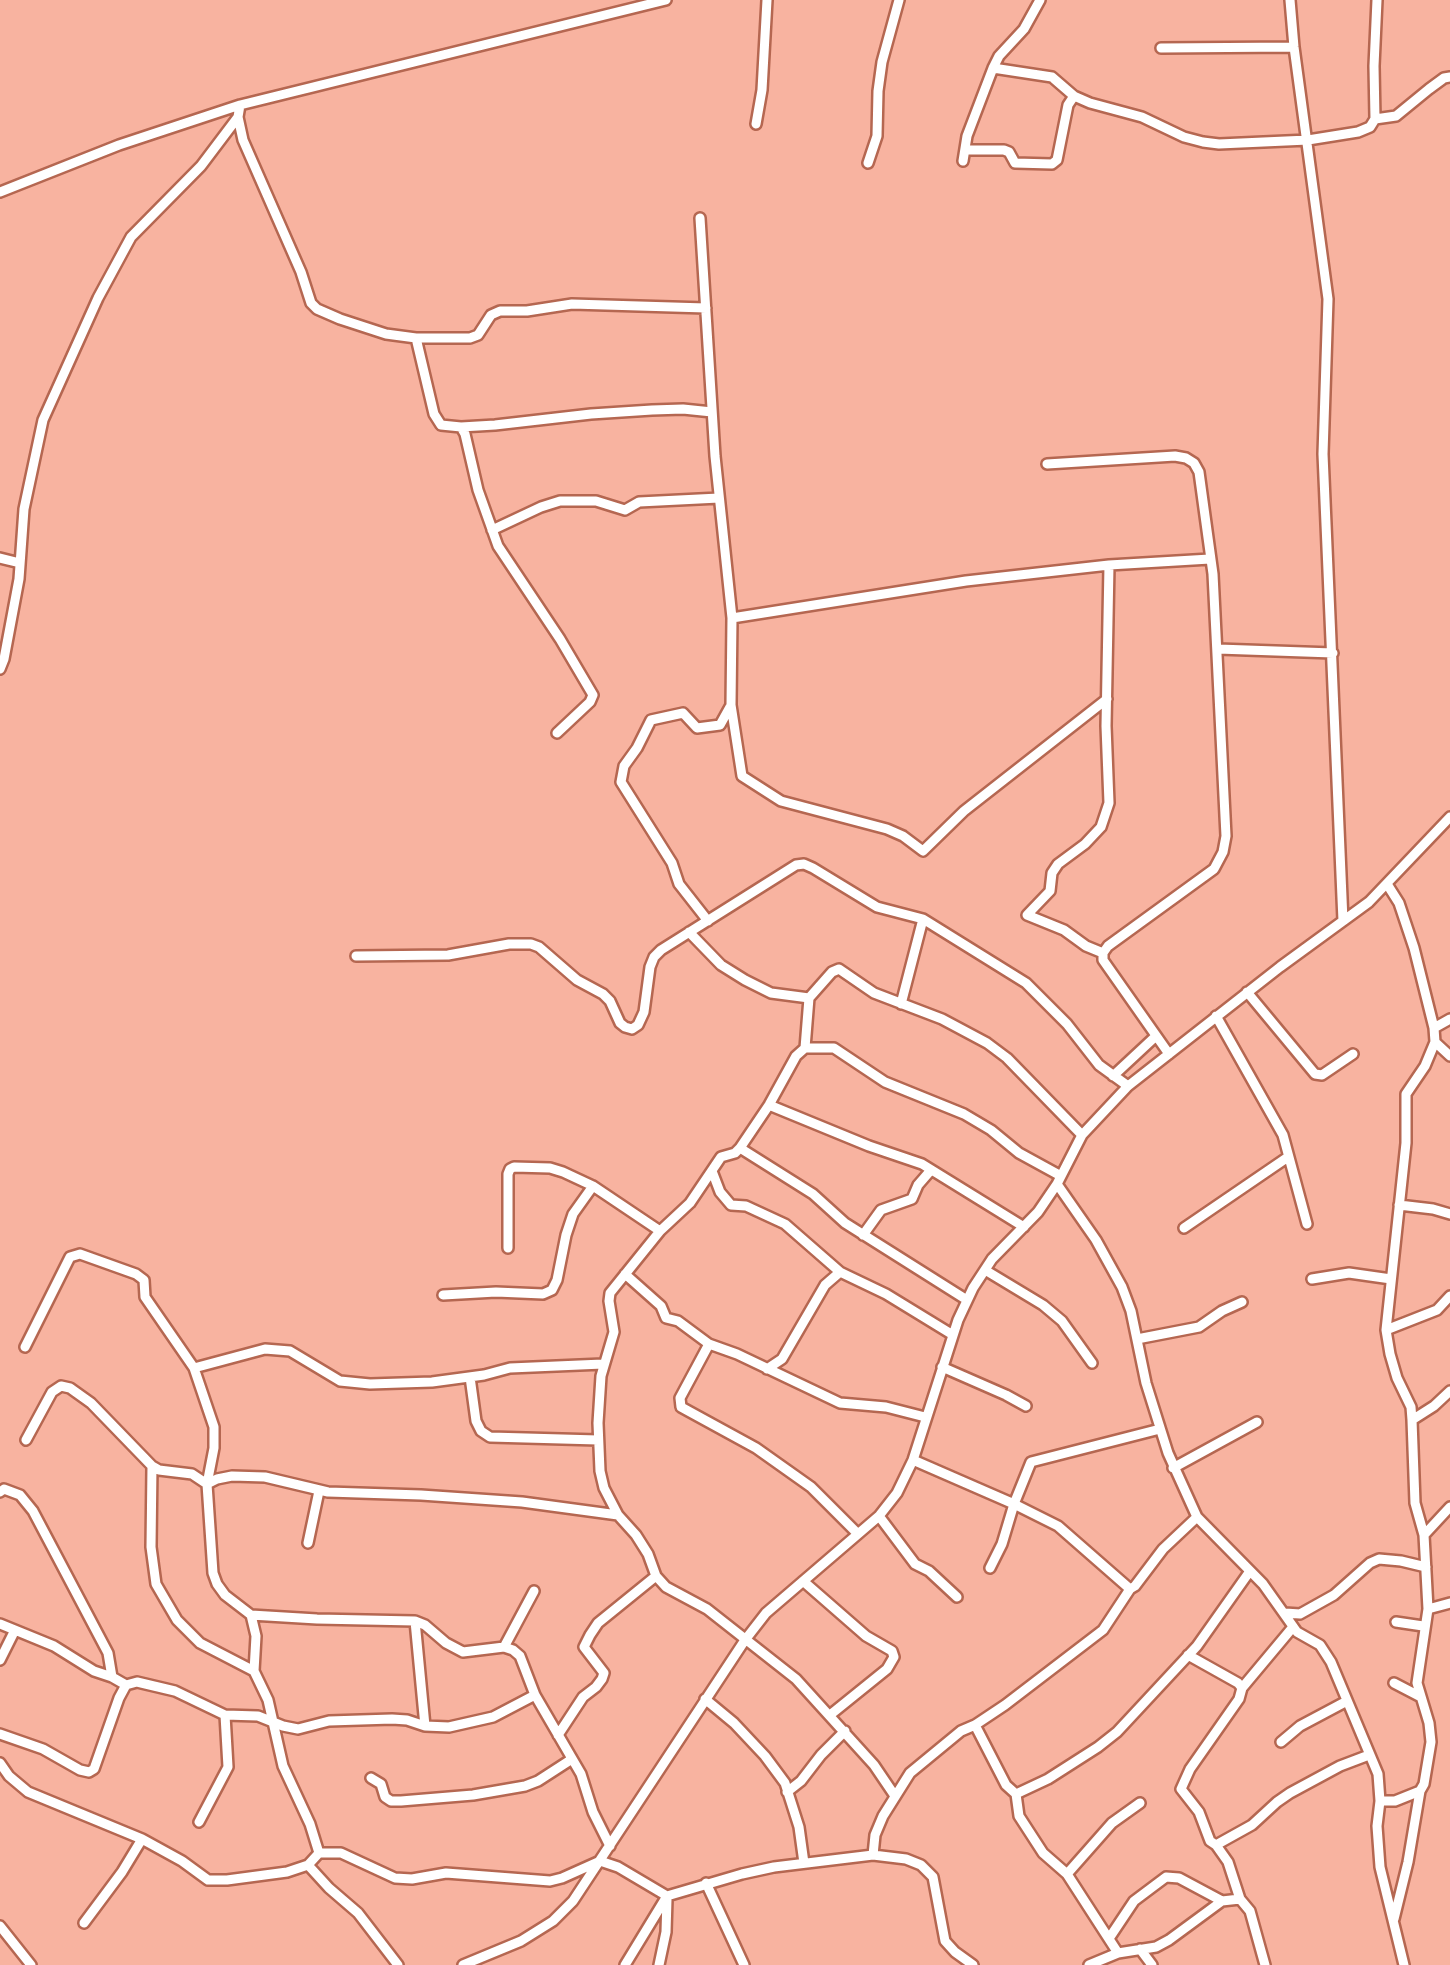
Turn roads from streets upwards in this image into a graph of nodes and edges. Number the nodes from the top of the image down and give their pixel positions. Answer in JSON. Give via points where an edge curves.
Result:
{"nodes":[{"id":1,"x":666,"y":0,"type":"edge"},
{"id":2,"x":767,"y":0,"type":"edge"},
{"id":3,"x":898,"y":0,"type":"edge"},
{"id":4,"x":1040,"y":0,"type":"edge"},
{"id":5,"x":1290,"y":0,"type":"edge"},
{"id":6,"x":1376,"y":0,"type":"edge"},
{"id":7,"x":1294,"y":47,"type":"junction"},
{"id":8,"x":1162,"y":48,"type":"dead end"},
{"id":9,"x":993,"y":68,"type":"junction"},
{"id":10,"x":1450,"y":77,"type":"edge"},
{"id":11,"x":1074,"y":96,"type":"junction"},
{"id":12,"x":240,"y":104,"type":"junction"},
{"id":13,"x":238,"y":117,"type":"junction"},
{"id":14,"x":1375,"y":119,"type":"junction"},
{"id":15,"x":756,"y":124,"type":"dead end"},
{"id":16,"x":1308,"y":140,"type":"junction"},
{"id":17,"x":868,"y":163,"type":"dead end"},
{"id":18,"x":0,"y":192,"type":"edge"},
{"id":19,"x":700,"y":218,"type":"dead end"},
{"id":20,"x":706,"y":308,"type":"junction"},
{"id":21,"x":416,"y":338,"type":"junction"},
{"id":22,"x":712,"y":412,"type":"junction"},
{"id":23,"x":461,"y":427,"type":"junction"},
{"id":24,"x":1047,"y":464,"type":"dead end"},
{"id":25,"x":720,"y":498,"type":"junction"},
{"id":26,"x":492,"y":530,"type":"junction"},
{"id":27,"x":0,"y":558,"type":"edge"},
{"id":28,"x":1210,"y":559,"type":"junction"},
{"id":29,"x":20,"y":564,"type":"junction"},
{"id":30,"x":1109,"y":565,"type":"junction"},
{"id":31,"x":732,"y":618,"type":"junction"},
{"id":32,"x":1218,"y":649,"type":"junction"},
{"id":33,"x":1332,"y":654,"type":"junction"},
{"id":34,"x":0,"y":669,"type":"edge"},
{"id":35,"x":1107,"y":699,"type":"junction"},
{"id":36,"x":731,"y":704,"type":"junction"},
{"id":37,"x":557,"y":733,"type":"dead end"},
{"id":38,"x":1450,"y":818,"type":"edge"},
{"id":39,"x":1387,"y":884,"type":"junction"},
{"id":40,"x":922,"y":919,"type":"junction"},
{"id":41,"x":708,"y":921,"type":"junction"},
{"id":42,"x":1343,"y":921,"type":"junction"},
{"id":43,"x":689,"y":932,"type":"junction"},
{"id":44,"x":1103,"y":953,"type":"junction"},
{"id":45,"x":356,"y":956,"type":"dead end"},
{"id":46,"x":1247,"y":992,"type":"junction"},
{"id":47,"x":809,"y":998,"type":"junction"},
{"id":48,"x":901,"y":1004,"type":"junction"},
{"id":49,"x":1216,"y":1016,"type":"junction"},
{"id":50,"x":1450,"y":1019,"type":"edge"},
{"id":51,"x":1434,"y":1028,"type":"junction"},
{"id":52,"x":1156,"y":1036,"type":"junction"},
{"id":53,"x":1434,"y":1042,"type":"junction"},
{"id":54,"x":805,"y":1048,"type":"junction"},
{"id":55,"x":1170,"y":1054,"type":"junction"},
{"id":56,"x":1352,"y":1054,"type":"dead end"},
{"id":57,"x":1450,"y":1056,"type":"edge"},
{"id":58,"x":1113,"y":1076,"type":"junction"},
{"id":59,"x":1128,"y":1086,"type":"junction"},
{"id":60,"x":769,"y":1105,"type":"junction"},
{"id":61,"x":1082,"y":1136,"type":"junction"},
{"id":62,"x":740,"y":1148,"type":"junction"},
{"id":63,"x":1288,"y":1158,"type":"junction"},
{"id":64,"x":931,"y":1170,"type":"junction"},
{"id":65,"x":712,"y":1171,"type":"junction"},
{"id":66,"x":1059,"y":1180,"type":"junction"},
{"id":67,"x":593,"y":1186,"type":"junction"},
{"id":68,"x":1399,"y":1205,"type":"junction"},
{"id":69,"x":1450,"y":1214,"type":"edge"},
{"id":70,"x":1307,"y":1224,"type":"dead end"},
{"id":71,"x":1024,"y":1227,"type":"junction"},
{"id":72,"x":1184,"y":1228,"type":"dead end"},
{"id":73,"x":660,"y":1231,"type":"junction"},
{"id":74,"x":863,"y":1234,"type":"junction"},
{"id":75,"x":508,"y":1248,"type":"dead end"},
{"id":76,"x":985,"y":1270,"type":"junction"},
{"id":77,"x":840,"y":1272,"type":"junction"},
{"id":78,"x":625,"y":1274,"type":"junction"},
{"id":79,"x":1312,"y":1279,"type":"dead end"},
{"id":80,"x":1392,"y":1279,"type":"junction"},
{"id":81,"x":443,"y":1295,"type":"dead end"},
{"id":82,"x":1450,"y":1296,"type":"edge"},
{"id":83,"x":967,"y":1300,"type":"junction"},
{"id":84,"x":1242,"y":1302,"type":"dead end"},
{"id":85,"x":1386,"y":1330,"type":"junction"},
{"id":86,"x":953,"y":1335,"type":"junction"},
{"id":87,"x":1137,"y":1340,"type":"junction"},
{"id":88,"x":709,"y":1344,"type":"junction"},
{"id":89,"x":25,"y":1346,"type":"dead end"},
{"id":90,"x":1092,"y":1363,"type":"dead end"},
{"id":91,"x":603,"y":1364,"type":"junction"},
{"id":92,"x":942,"y":1367,"type":"junction"},
{"id":93,"x":194,"y":1368,"type":"junction"},
{"id":94,"x":767,"y":1368,"type":"junction"},
{"id":95,"x":470,"y":1377,"type":"junction"},
{"id":96,"x":1450,"y":1391,"type":"edge"},
{"id":97,"x":1026,"y":1406,"type":"dead end"},
{"id":98,"x":925,"y":1417,"type":"junction"},
{"id":99,"x":1412,"y":1420,"type":"junction"},
{"id":100,"x":1258,"y":1422,"type":"dead end"},
{"id":101,"x":1160,"y":1428,"type":"junction"},
{"id":102,"x":26,"y":1440,"type":"dead end"},
{"id":103,"x":598,"y":1440,"type":"junction"},
{"id":104,"x":912,"y":1460,"type":"junction"},
{"id":105,"x":152,"y":1466,"type":"junction"},
{"id":106,"x":1174,"y":1468,"type":"junction"},
{"id":107,"x":207,"y":1484,"type":"junction"},
{"id":108,"x":319,"y":1491,"type":"junction"},
{"id":109,"x":0,"y":1492,"type":"edge"},
{"id":110,"x":1014,"y":1504,"type":"junction"},
{"id":111,"x":1450,"y":1507,"type":"edge"},
{"id":112,"x":618,"y":1515,"type":"junction"},
{"id":113,"x":879,"y":1516,"type":"junction"},
{"id":114,"x":1197,"y":1516,"type":"junction"},
{"id":115,"x":858,"y":1534,"type":"junction"},
{"id":116,"x":1424,"y":1535,"type":"junction"},
{"id":117,"x":308,"y":1543,"type":"dead end"},
{"id":118,"x":1426,"y":1567,"type":"junction"},
{"id":119,"x":990,"y":1568,"type":"dead end"},
{"id":120,"x":1250,"y":1571,"type":"junction"},
{"id":121,"x":656,"y":1576,"type":"junction"},
{"id":122,"x":803,"y":1581,"type":"junction"},
{"id":123,"x":1130,"y":1589,"type":"junction"},
{"id":124,"x":534,"y":1591,"type":"dead end"},
{"id":125,"x":956,"y":1597,"type":"dead end"},
{"id":126,"x":1450,"y":1603,"type":"edge"},
{"id":127,"x":1428,"y":1609,"type":"junction"},
{"id":128,"x":1286,"y":1613,"type":"junction"},
{"id":129,"x":251,"y":1614,"type":"junction"},
{"id":130,"x":414,"y":1621,"type":"junction"},
{"id":131,"x":1396,"y":1622,"type":"dead end"},
{"id":132,"x":0,"y":1624,"type":"edge"},
{"id":133,"x":1424,"y":1626,"type":"junction"},
{"id":134,"x":1292,"y":1627,"type":"junction"},
{"id":135,"x":15,"y":1630,"type":"junction"},
{"id":136,"x":744,"y":1640,"type":"junction"},
{"id":137,"x":504,"y":1647,"type":"junction"},
{"id":138,"x":1188,"y":1655,"type":"junction"},
{"id":139,"x":0,"y":1660,"type":"edge"},
{"id":140,"x":254,"y":1670,"type":"junction"},
{"id":141,"x":112,"y":1676,"type":"junction"},
{"id":142,"x":1394,"y":1683,"type":"dead end"},
{"id":143,"x":126,"y":1685,"type":"junction"},
{"id":144,"x":1242,"y":1688,"type":"junction"},
{"id":145,"x":534,"y":1695,"type":"junction"},
{"id":146,"x":1419,"y":1696,"type":"junction"},
{"id":147,"x":705,"y":1699,"type":"junction"},
{"id":148,"x":1347,"y":1701,"type":"junction"},
{"id":149,"x":830,"y":1715,"type":"junction"},
{"id":150,"x":224,"y":1716,"type":"junction"},
{"id":151,"x":271,"y":1720,"type":"junction"},
{"id":152,"x":976,"y":1725,"type":"junction"},
{"id":153,"x":425,"y":1726,"type":"junction"},
{"id":154,"x":844,"y":1731,"type":"junction"},
{"id":155,"x":0,"y":1734,"type":"edge"},
{"id":156,"x":558,"y":1735,"type":"junction"},
{"id":157,"x":1281,"y":1742,"type":"dead end"},
{"id":158,"x":1369,"y":1755,"type":"junction"},
{"id":159,"x":572,"y":1759,"type":"junction"},
{"id":160,"x":0,"y":1763,"type":"edge"},
{"id":161,"x":371,"y":1778,"type":"dead end"},
{"id":162,"x":1420,"y":1791,"type":"junction"},
{"id":163,"x":787,"y":1792,"type":"junction"},
{"id":164,"x":1016,"y":1794,"type":"junction"},
{"id":165,"x":895,"y":1796,"type":"junction"},
{"id":166,"x":1380,"y":1802,"type":"junction"},
{"id":167,"x":1140,"y":1803,"type":"dead end"},
{"id":168,"x":198,"y":1822,"type":"dead end"},
{"id":169,"x":142,"y":1839,"type":"junction"},
{"id":170,"x":1216,"y":1845,"type":"junction"},
{"id":171,"x":610,"y":1846,"type":"junction"},
{"id":172,"x":319,"y":1853,"type":"junction"},
{"id":173,"x":873,"y":1854,"type":"junction"},
{"id":174,"x":600,"y":1861,"type":"junction"},
{"id":175,"x":804,"y":1863,"type":"junction"},
{"id":176,"x":308,"y":1865,"type":"junction"},
{"id":177,"x":1067,"y":1874,"type":"junction"},
{"id":178,"x":706,"y":1884,"type":"junction"},
{"id":179,"x":667,"y":1896,"type":"junction"},
{"id":180,"x":1240,"y":1899,"type":"junction"},
{"id":181,"x":1222,"y":1901,"type":"junction"},
{"id":182,"x":1394,"y":1919,"type":"junction"},
{"id":183,"x":84,"y":1923,"type":"dead end"},
{"id":184,"x":0,"y":1926,"type":"edge"},
{"id":185,"x":1110,"y":1937,"type":"junction"},
{"id":186,"x":1140,"y":1949,"type":"junction"},
{"id":187,"x":1118,"y":1953,"type":"junction"},
{"id":188,"x":482,"y":1962,"type":"edge"},
{"id":189,"x":31,"y":1965,"type":"edge"},
{"id":190,"x":398,"y":1965,"type":"edge"},
{"id":191,"x":464,"y":1965,"type":"edge"},
{"id":192,"x":625,"y":1965,"type":"edge"},
{"id":193,"x":658,"y":1965,"type":"edge"},
{"id":194,"x":744,"y":1965,"type":"edge"},
{"id":195,"x":973,"y":1965,"type":"edge"},
{"id":196,"x":1089,"y":1965,"type":"edge"},
{"id":197,"x":1152,"y":1965,"type":"edge"},
{"id":198,"x":1265,"y":1965,"type":"edge"},
{"id":199,"x":1404,"y":1965,"type":"edge"}],
"edges":[{"from":1,"to":12,"type":"street"},
{"from":2,"to":15,"type":"street"},
{"from":3,"to":17,"type":"street"},
{"from":4,"to":9,"type":"street"},
{"from":5,"to":7,"type":"street"},
{"from":6,"to":14,"type":"street"},
{"from":7,"to":8,"type":"street"},
{"from":7,"to":16,"type":"street"},
{"from":9,"to":11,"type":"street","via":[[1052,77]]},
{"from":9,"to":11,"type":"street","via":[[964,155],[1004,150],[1016,163],[1052,164]]},
{"from":10,"to":14,"type":"street","via":[[1396,116]]},
{"from":11,"to":16,"type":"street","via":[[1203,142]]},
{"from":12,"to":13,"type":"street"},
{"from":12,"to":18,"type":"street"},
{"from":13,"to":21,"type":"street","via":[[311,303],[340,320]]},
{"from":13,"to":29,"type":"street","via":[[131,237],[98,298],[43,420]]},
{"from":14,"to":16,"type":"street","via":[[1358,132]]},
{"from":16,"to":33,"type":"street","via":[[1328,299],[1323,454]]},
{"from":19,"to":20,"type":"street"},
{"from":20,"to":21,"type":"street","via":[[572,304],[500,311],[470,338]]},
{"from":20,"to":22,"type":"street"},
{"from":21,"to":23,"type":"street","via":[[436,420]]},
{"from":22,"to":23,"type":"street","via":[[652,410]]},
{"from":22,"to":25,"type":"street"},
{"from":23,"to":26,"type":"street"},
{"from":24,"to":28,"type":"street","via":[[1186,458],[1199,472]]},
{"from":25,"to":26,"type":"street","via":[[639,502],[625,510],[596,501],[560,502]]},
{"from":25,"to":31,"type":"street"},
{"from":26,"to":37,"type":"street","via":[[593,695]]},
{"from":27,"to":29,"type":"street"},
{"from":28,"to":30,"type":"street"},
{"from":28,"to":32,"type":"street"},
{"from":29,"to":34,"type":"street"},
{"from":30,"to":31,"type":"street"},
{"from":30,"to":35,"type":"street"},
{"from":31,"to":36,"type":"street"},
{"from":32,"to":33,"type":"street"},
{"from":32,"to":44,"type":"street","via":[[1223,852],[1214,869]]},
{"from":33,"to":42,"type":"street"},
{"from":35,"to":36,"type":"street","via":[[964,810],[923,851],[887,828],[782,800],[742,776]]},
{"from":35,"to":44,"type":"street","via":[[1109,804],[1100,827],[1058,864],[1050,891],[1027,915]]},
{"from":36,"to":41,"type":"street","via":[[720,725],[698,728],[683,713],[650,720],[621,782]]},
{"from":38,"to":39,"type":"street"},
{"from":39,"to":42,"type":"street"},
{"from":39,"to":51,"type":"street","via":[[1400,903]]},
{"from":40,"to":41,"type":"street","via":[[877,907],[804,864]]},
{"from":40,"to":48,"type":"street"},
{"from":40,"to":58,"type":"street","via":[[1026,983]]},
{"from":41,"to":43,"type":"street"},
{"from":42,"to":46,"type":"street"},
{"from":43,"to":45,"type":"street","via":[[654,957],[644,1012],[632,1028],[620,1023],[603,994],[531,944],[448,956]]},
{"from":43,"to":47,"type":"street","via":[[745,980],[771,993]]},
{"from":44,"to":52,"type":"street"},
{"from":46,"to":49,"type":"street"},
{"from":46,"to":56,"type":"street","via":[[1315,1074]]},
{"from":47,"to":48,"type":"street","via":[[840,969]]},
{"from":47,"to":54,"type":"street"},
{"from":48,"to":61,"type":"street","via":[[988,1044]]},
{"from":49,"to":55,"type":"street"},
{"from":49,"to":63,"type":"street","via":[[1283,1135]]},
{"from":50,"to":51,"type":"street"},
{"from":51,"to":53,"type":"street"},
{"from":52,"to":55,"type":"street"},
{"from":52,"to":58,"type":"street"},
{"from":53,"to":57,"type":"street"},
{"from":53,"to":68,"type":"street","via":[[1406,1094]]},
{"from":54,"to":60,"type":"street"},
{"from":54,"to":66,"type":"street","via":[[834,1048],[885,1082],[964,1114]]},
{"from":55,"to":59,"type":"street"},
{"from":58,"to":59,"type":"street"},
{"from":59,"to":61,"type":"street"},
{"from":60,"to":62,"type":"street"},
{"from":60,"to":64,"type":"street"},
{"from":61,"to":66,"type":"street"},
{"from":62,"to":65,"type":"street"},
{"from":62,"to":74,"type":"street"},
{"from":63,"to":70,"type":"street"},
{"from":63,"to":72,"type":"street"},
{"from":64,"to":71,"type":"street"},
{"from":64,"to":74,"type":"street","via":[[912,1199],[881,1210]]},
{"from":65,"to":73,"type":"street"},
{"from":65,"to":77,"type":"street","via":[[732,1205],[785,1224]]},
{"from":66,"to":71,"type":"street"},
{"from":66,"to":87,"type":"street","via":[[1122,1287]]},
{"from":67,"to":73,"type":"street"},
{"from":67,"to":75,"type":"street","via":[[550,1168],[510,1169]]},
{"from":67,"to":81,"type":"street","via":[[573,1214],[552,1290]]},
{"from":68,"to":69,"type":"street"},
{"from":68,"to":80,"type":"street"},
{"from":71,"to":76,"type":"street"},
{"from":73,"to":78,"type":"street"},
{"from":74,"to":83,"type":"street"},
{"from":76,"to":83,"type":"street"},
{"from":76,"to":90,"type":"street","via":[[1062,1321]]},
{"from":77,"to":86,"type":"street"},
{"from":77,"to":94,"type":"street","via":[[825,1285],[782,1359]]},
{"from":78,"to":88,"type":"street","via":[[666,1318]]},
{"from":78,"to":91,"type":"street","via":[[610,1292],[614,1332]]},
{"from":79,"to":80,"type":"street","via":[[1349,1272]]},
{"from":80,"to":85,"type":"street"},
{"from":82,"to":85,"type":"street","via":[[1438,1310]]},
{"from":83,"to":86,"type":"street"},
{"from":84,"to":87,"type":"street","via":[[1199,1328]]},
{"from":85,"to":99,"type":"street"},
{"from":86,"to":92,"type":"street"},
{"from":87,"to":101,"type":"street"},
{"from":88,"to":94,"type":"street"},
{"from":88,"to":115,"type":"street","via":[[681,1407],[811,1487]]},
{"from":89,"to":93,"type":"street","via":[[70,1257],[80,1254],[144,1280],[145,1297]]},
{"from":91,"to":95,"type":"street","via":[[510,1368]]},
{"from":91,"to":103,"type":"street"},
{"from":92,"to":97,"type":"street"},
{"from":92,"to":98,"type":"street"},
{"from":93,"to":95,"type":"street","via":[[265,1349],[290,1351],[340,1381]]},
{"from":93,"to":107,"type":"street","via":[[214,1427]]},
{"from":94,"to":98,"type":"street","via":[[840,1403]]},
{"from":95,"to":103,"type":"street","via":[[476,1421],[490,1437]]},
{"from":96,"to":99,"type":"street"},
{"from":98,"to":104,"type":"street"},
{"from":99,"to":116,"type":"street","via":[[1414,1503]]},
{"from":100,"to":106,"type":"street"},
{"from":101,"to":106,"type":"street"},
{"from":101,"to":110,"type":"street","via":[[1034,1460]]},
{"from":102,"to":105,"type":"street","via":[[61,1386],[91,1403]]},
{"from":103,"to":112,"type":"street","via":[[604,1488]]},
{"from":104,"to":110,"type":"street"},
{"from":104,"to":113,"type":"street"},
{"from":105,"to":107,"type":"street"},
{"from":105,"to":140,"type":"street","via":[[156,1584],[200,1643]]},
{"from":106,"to":114,"type":"street"},
{"from":107,"to":108,"type":"street","via":[[265,1477]]},
{"from":107,"to":129,"type":"street","via":[[217,1584]]},
{"from":108,"to":112,"type":"street","via":[[522,1502]]},
{"from":108,"to":117,"type":"street"},
{"from":109,"to":141,"type":"street","via":[[20,1495],[32,1511],[108,1653]]},
{"from":110,"to":119,"type":"street"},
{"from":110,"to":123,"type":"street","via":[[1058,1526]]},
{"from":111,"to":116,"type":"street"},
{"from":112,"to":121,"type":"street"},
{"from":113,"to":115,"type":"street"},
{"from":113,"to":125,"type":"street","via":[[915,1564]]},
{"from":114,"to":120,"type":"street"},
{"from":114,"to":123,"type":"street"},
{"from":115,"to":122,"type":"street"},
{"from":116,"to":118,"type":"street"},
{"from":118,"to":127,"type":"street"},
{"from":118,"to":128,"type":"street","via":[[1379,1559],[1334,1595],[1300,1614]]},
{"from":120,"to":128,"type":"street"},
{"from":120,"to":138,"type":"street"},
{"from":121,"to":136,"type":"street"},
{"from":121,"to":156,"type":"street","via":[[590,1635],[584,1648],[604,1672],[602,1679]]},
{"from":122,"to":136,"type":"street"},
{"from":122,"to":149,"type":"street","via":[[894,1657]]},
{"from":123,"to":152,"type":"street","via":[[1103,1630]]},
{"from":124,"to":137,"type":"street"},
{"from":126,"to":127,"type":"street"},
{"from":127,"to":133,"type":"street"},
{"from":128,"to":134,"type":"street"},
{"from":129,"to":130,"type":"street"},
{"from":129,"to":140,"type":"street"},
{"from":130,"to":137,"type":"street","via":[[462,1652]]},
{"from":130,"to":153,"type":"street"},
{"from":131,"to":133,"type":"street"},
{"from":132,"to":135,"type":"street"},
{"from":133,"to":146,"type":"street"},
{"from":134,"to":144,"type":"street"},
{"from":134,"to":148,"type":"street","via":[[1320,1645]]},
{"from":135,"to":139,"type":"street"},
{"from":135,"to":141,"type":"street"},
{"from":136,"to":147,"type":"street"},
{"from":136,"to":149,"type":"street","via":[[796,1678]]},
{"from":137,"to":145,"type":"street","via":[[520,1656]]},
{"from":138,"to":144,"type":"street"},
{"from":138,"to":164,"type":"street","via":[[1098,1748]]},
{"from":140,"to":151,"type":"street"},
{"from":141,"to":143,"type":"street"},
{"from":142,"to":146,"type":"street"},
{"from":143,"to":150,"type":"street","via":[[174,1692]]},
{"from":143,"to":155,"type":"street","via":[[89,1772]]},
{"from":144,"to":170,"type":"street","via":[[1181,1789]]},
{"from":145,"to":153,"type":"street","via":[[476,1723]]},
{"from":145,"to":156,"type":"street"},
{"from":146,"to":162,"type":"street","via":[[1431,1742]]},
{"from":147,"to":163,"type":"street","via":[[765,1756]]},
{"from":147,"to":171,"type":"street"},
{"from":148,"to":157,"type":"street"},
{"from":148,"to":158,"type":"street"},
{"from":149,"to":154,"type":"street"},
{"from":150,"to":151,"type":"street"},
{"from":150,"to":168,"type":"street","via":[[228,1767]]},
{"from":151,"to":153,"type":"street","via":[[298,1728],[392,1719]]},
{"from":151,"to":172,"type":"street"},
{"from":152,"to":164,"type":"street"},
{"from":152,"to":165,"type":"street","via":[[910,1773]]},
{"from":154,"to":163,"type":"street"},
{"from":154,"to":165,"type":"street"},
{"from":156,"to":159,"type":"street"},
{"from":158,"to":166,"type":"street"},
{"from":158,"to":170,"type":"street","via":[[1290,1793]]},
{"from":159,"to":161,"type":"street","via":[[525,1786],[401,1802],[384,1797]]},
{"from":159,"to":171,"type":"street"},
{"from":160,"to":169,"type":"street","via":[[28,1792]]},
{"from":162,"to":166,"type":"street"},
{"from":162,"to":182,"type":"street"},
{"from":163,"to":175,"type":"street"},
{"from":164,"to":177,"type":"street","via":[[1019,1816],[1043,1853]]},
{"from":165,"to":173,"type":"street"},
{"from":166,"to":182,"type":"street","via":[[1380,1867]]},
{"from":167,"to":177,"type":"street","via":[[1112,1823]]},
{"from":169,"to":176,"type":"street","via":[[208,1880]]},
{"from":169,"to":183,"type":"street"},
{"from":170,"to":180,"type":"street"},
{"from":171,"to":174,"type":"street"},
{"from":172,"to":174,"type":"street","via":[[342,1853],[412,1879],[446,1873],[550,1881]]},
{"from":172,"to":176,"type":"street"},
{"from":173,"to":175,"type":"street"},
{"from":173,"to":195,"type":"street","via":[[921,1865],[933,1878],[945,1941]]},
{"from":174,"to":179,"type":"street"},
{"from":174,"to":188,"type":"street","via":[[553,1921]]},
{"from":175,"to":178,"type":"street"},
{"from":176,"to":190,"type":"street","via":[[358,1913]]},
{"from":177,"to":185,"type":"street"},
{"from":178,"to":179,"type":"street"},
{"from":178,"to":194,"type":"street"},
{"from":179,"to":192,"type":"street"},
{"from":179,"to":193,"type":"street"},
{"from":180,"to":181,"type":"street"},
{"from":180,"to":198,"type":"street","via":[[1250,1911]]},
{"from":181,"to":185,"type":"street","via":[[1166,1876],[1134,1901]]},
{"from":181,"to":186,"type":"street","via":[[1169,1940]]},
{"from":182,"to":199,"type":"street"},
{"from":184,"to":189,"type":"street"},
{"from":185,"to":187,"type":"street"},
{"from":186,"to":187,"type":"street"},
{"from":186,"to":197,"type":"street"},
{"from":187,"to":196,"type":"street"},
{"from":188,"to":191,"type":"street"}]}
